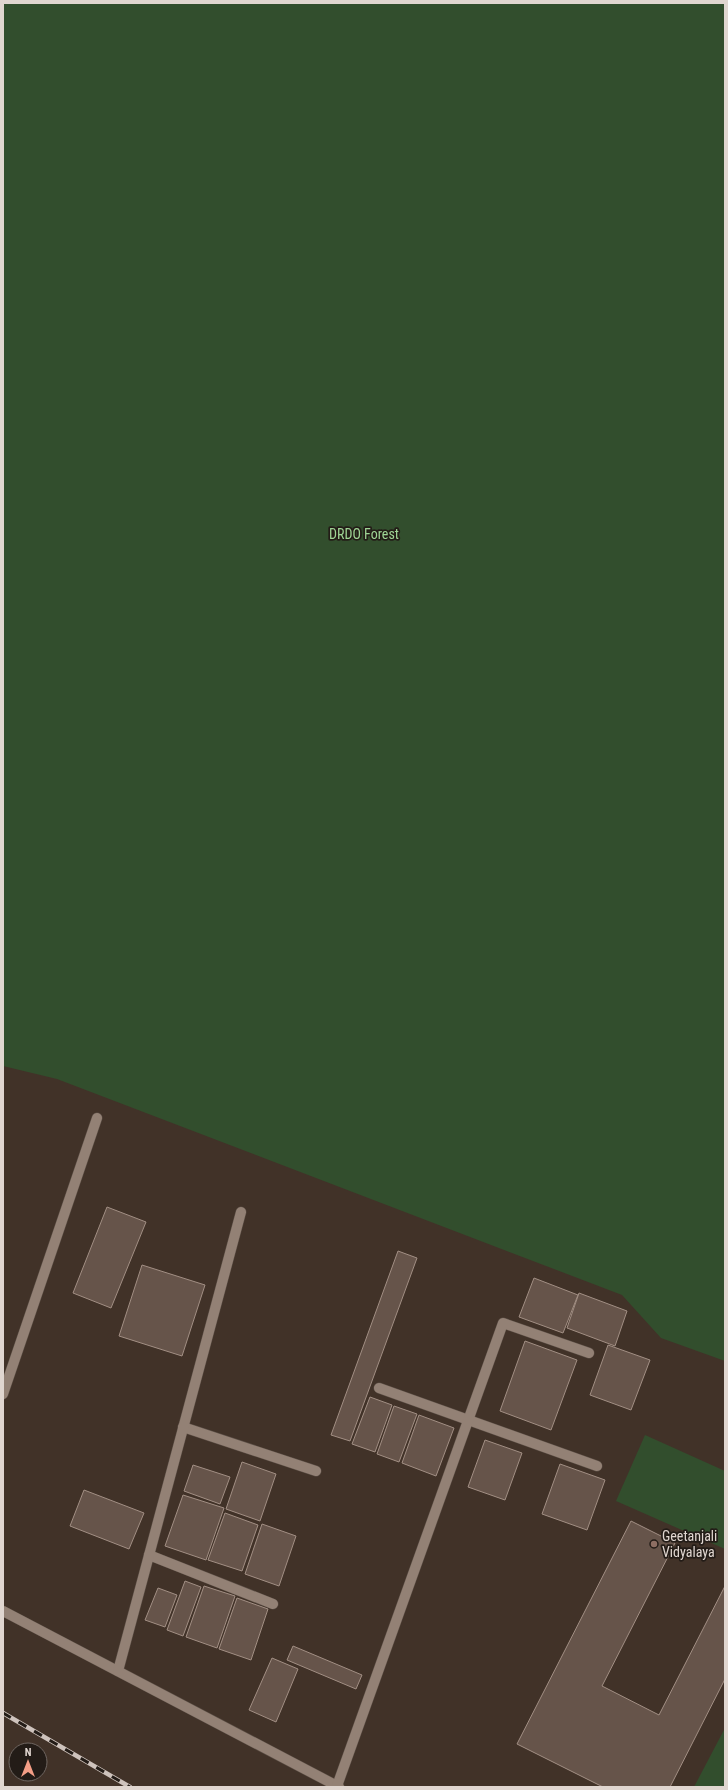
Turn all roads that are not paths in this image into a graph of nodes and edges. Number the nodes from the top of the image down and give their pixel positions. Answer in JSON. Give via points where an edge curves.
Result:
{"nodes":[{"id":1,"x":96,"y":1118,"type":"dead end"},
{"id":2,"x":241,"y":1212,"type":"dead end"},
{"id":3,"x":589,"y":1353,"type":"dead end"},
{"id":4,"x":379,"y":1388,"type":"dead end"},
{"id":5,"x":3,"y":1394,"type":"edge"},
{"id":6,"x":469,"y":1420,"type":"junction"},
{"id":7,"x":183,"y":1427,"type":"junction"},
{"id":8,"x":598,"y":1466,"type":"dead end"},
{"id":9,"x":316,"y":1471,"type":"dead end"},
{"id":10,"x":149,"y":1555,"type":"junction"},
{"id":11,"x":273,"y":1604,"type":"dead end"},
{"id":12,"x":3,"y":1611,"type":"edge"},
{"id":13,"x":118,"y":1671,"type":"junction"},
{"id":14,"x":338,"y":1786,"type":"edge"}],
"edges":[{"from":1,"to":5,"type":"street"},
{"from":2,"to":7,"type":"street"},
{"from":3,"to":6,"type":"street","via":[[503,1323]]},
{"from":4,"to":6,"type":"street"},
{"from":6,"to":8,"type":"street"},
{"from":6,"to":14,"type":"street"},
{"from":7,"to":9,"type":"street"},
{"from":7,"to":10,"type":"street"},
{"from":10,"to":11,"type":"street"},
{"from":10,"to":13,"type":"street"},
{"from":12,"to":13,"type":"street"},
{"from":13,"to":14,"type":"street"}]}
